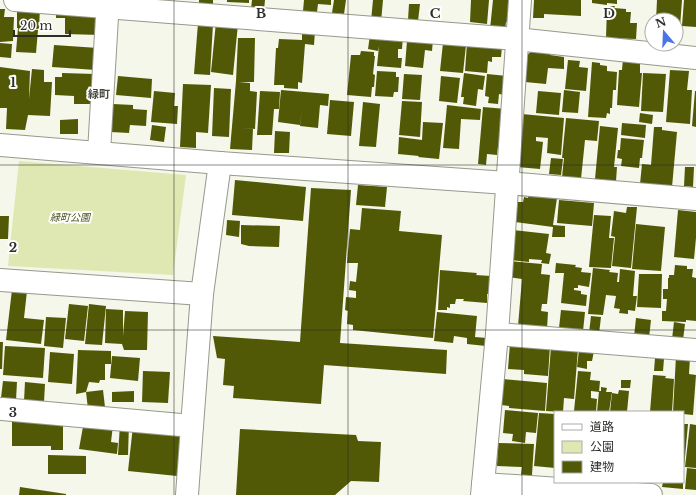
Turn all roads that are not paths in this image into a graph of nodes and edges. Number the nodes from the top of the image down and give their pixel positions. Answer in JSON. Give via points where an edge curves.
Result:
{"nodes":[{"id":1,"x":15,"y":0,"type":"edge"},
{"id":2,"x":520,"y":0,"type":"edge"},
{"id":3,"x":108,"y":4,"type":"edge"},
{"id":4,"x":516,"y":39,"type":"junction"},
{"id":5,"x":696,"y":58,"type":"edge"},
{"id":6,"x":0,"y":145,"type":"edge"},
{"id":7,"x":99,"y":152,"type":"junction"},
{"id":8,"x":220,"y":163,"type":"junction"},
{"id":9,"x":507,"y":183,"type":"junction"},
{"id":10,"x":696,"y":199,"type":"edge"},
{"id":11,"x":0,"y":280,"type":"edge"},
{"id":12,"x":202,"y":294,"type":"junction"},
{"id":13,"x":497,"y":334,"type":"junction"},
{"id":14,"x":696,"y":350,"type":"edge"},
{"id":15,"x":2,"y":409,"type":"dead end"},
{"id":16,"x":192,"y":426,"type":"junction"},
{"id":17,"x":483,"y":489,"type":"edge"},
{"id":18,"x":188,"y":495,"type":"edge"},
{"id":19,"x":652,"y":495,"type":"edge"}],
"edges":[{"from":1,"to":3,"type":"street"},
{"from":2,"to":4,"type":"street"},
{"from":3,"to":4,"type":"street"},
{"from":3,"to":7,"type":"street"},
{"from":4,"to":5,"type":"street"},
{"from":4,"to":9,"type":"street"},
{"from":6,"to":7,"type":"street"},
{"from":7,"to":8,"type":"street"},
{"from":8,"to":9,"type":"street"},
{"from":8,"to":12,"type":"street"},
{"from":9,"to":10,"type":"street"},
{"from":9,"to":13,"type":"street"},
{"from":11,"to":12,"type":"street"},
{"from":12,"to":16,"type":"street"},
{"from":13,"to":14,"type":"street"},
{"from":13,"to":17,"type":"street"},
{"from":15,"to":16,"type":"street"},
{"from":16,"to":18,"type":"street"},
{"from":17,"to":19,"type":"street"}]}
